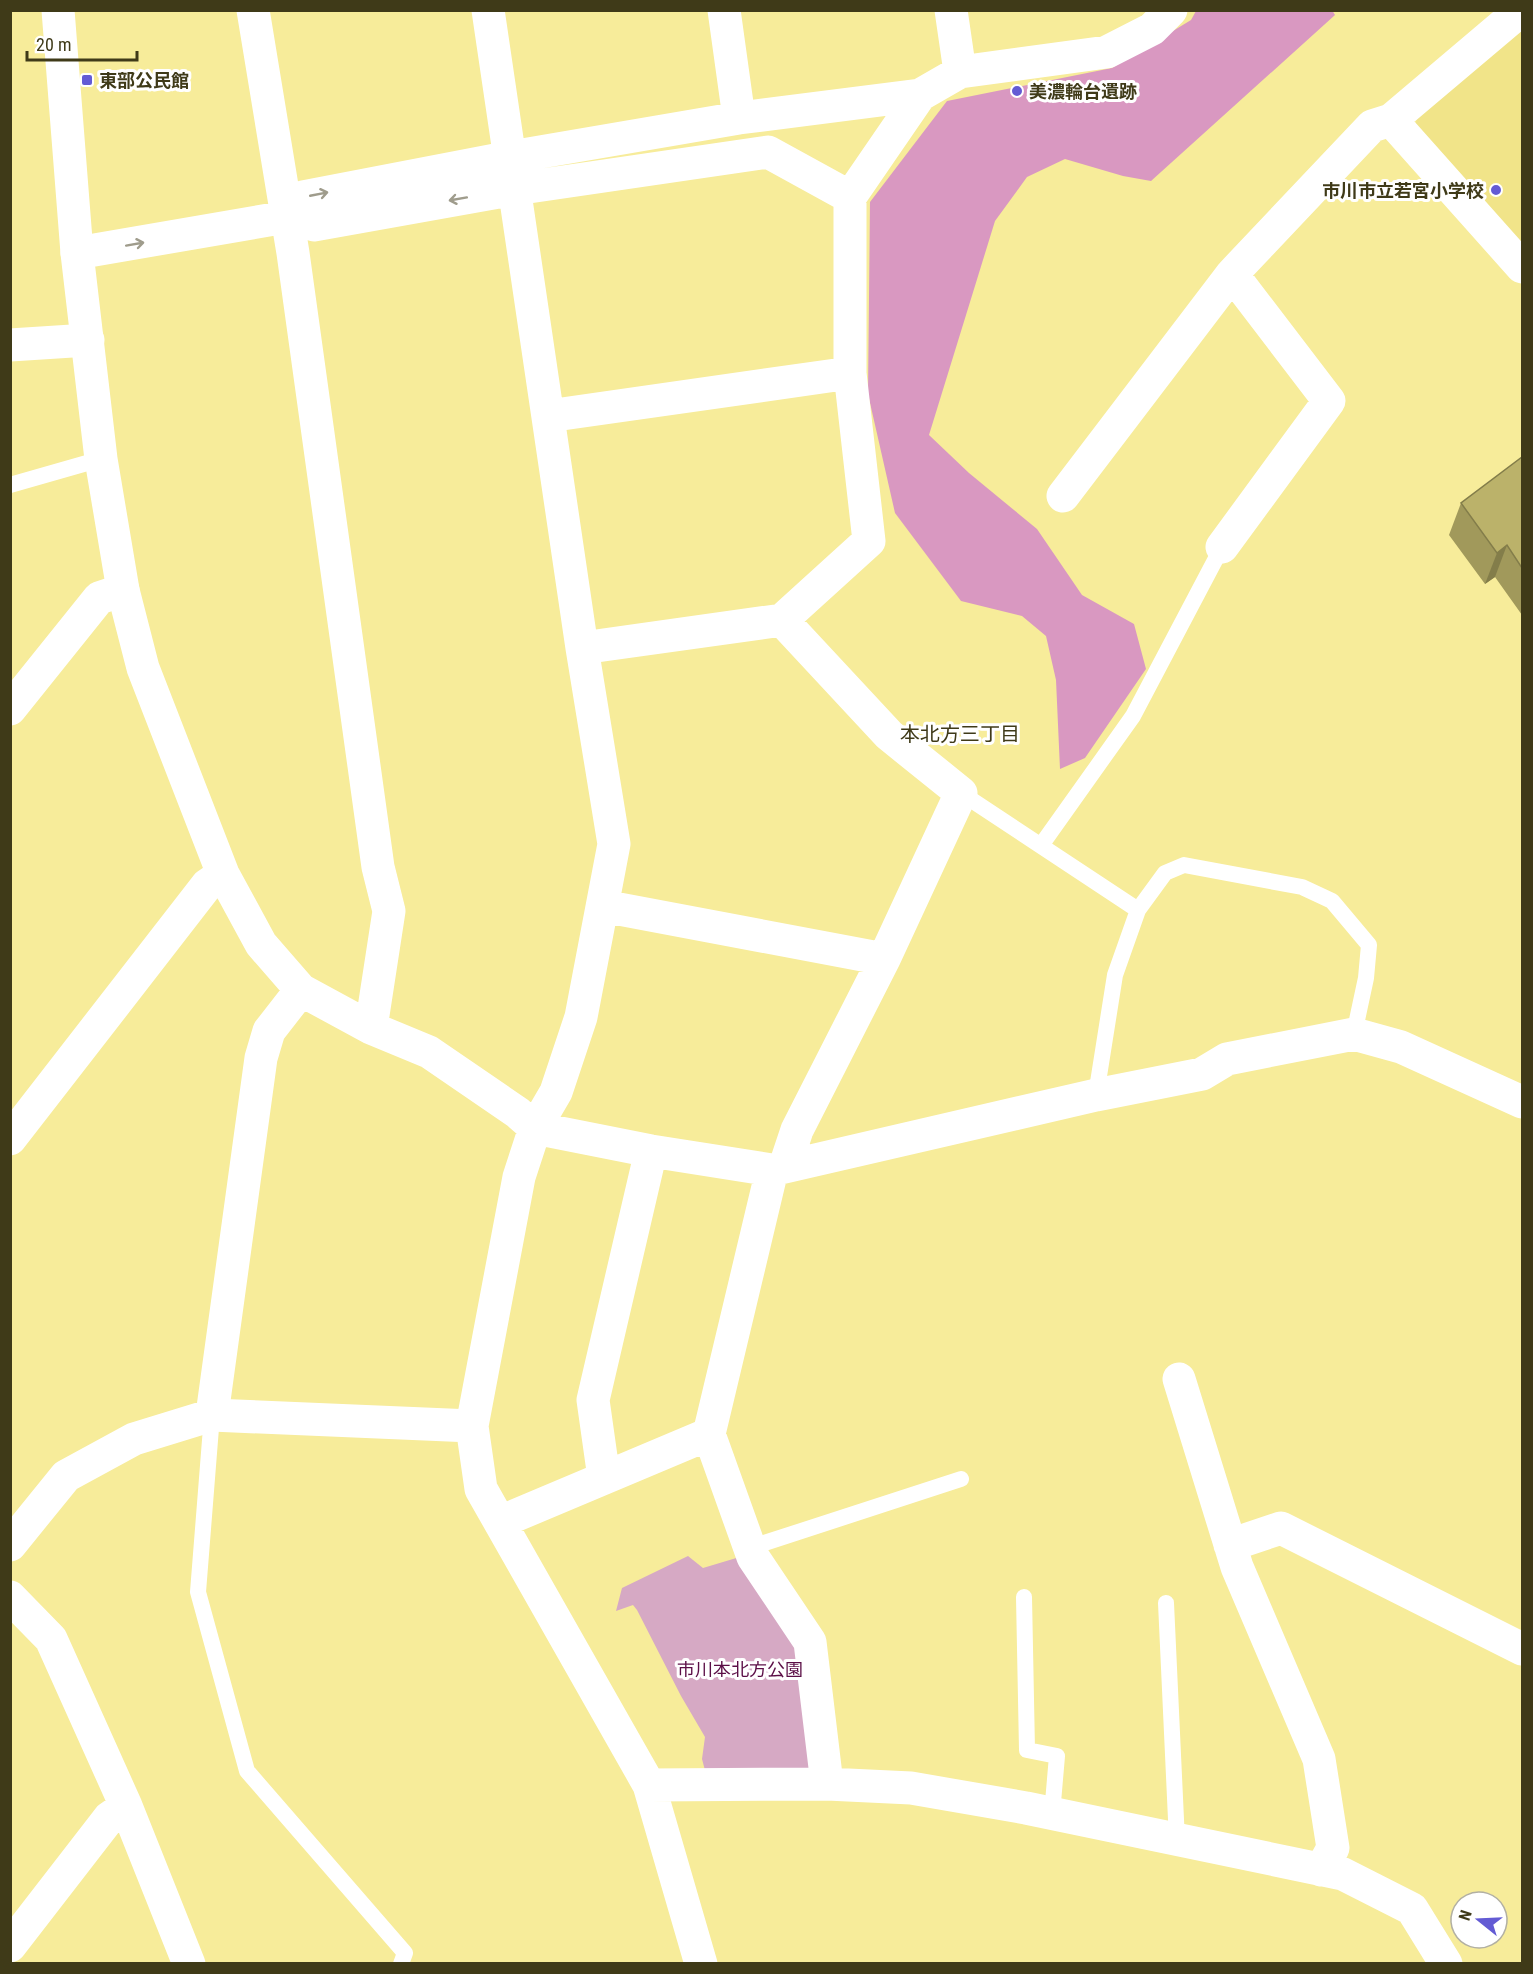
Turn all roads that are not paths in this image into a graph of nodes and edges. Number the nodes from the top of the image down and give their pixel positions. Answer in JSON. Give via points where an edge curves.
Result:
{"nodes":[{"id":1,"x":58,"y":10,"type":"edge"},
{"id":2,"x":253,"y":10,"type":"edge"},
{"id":3,"x":488,"y":10,"type":"edge"},
{"id":4,"x":724,"y":10,"type":"edge"},
{"id":5,"x":951,"y":10,"type":"edge"},
{"id":6,"x":1171,"y":10,"type":"edge"},
{"id":7,"x":1521,"y":10,"type":"edge"},
{"id":8,"x":960,"y":72,"type":"junction"},
{"id":9,"x":920,"y":95,"type":"junction"},
{"id":10,"x":739,"y":118,"type":"junction"},
{"id":11,"x":1391,"y":120,"type":"junction"},
{"id":12,"x":511,"y":157,"type":"junction"},
{"id":13,"x":515,"y":189,"type":"junction"},
{"id":14,"x":850,"y":197,"type":"junction"},
{"id":15,"x":286,"y":217,"type":"junction"},
{"id":16,"x":78,"y":253,"type":"junction"},
{"id":17,"x":1522,"y":267,"type":"edge"},
{"id":18,"x":1232,"y":274,"type":"junction"},
{"id":19,"x":88,"y":340,"type":"junction"},
{"id":20,"x":10,"y":345,"type":"edge"},
{"id":21,"x":850,"y":373,"type":"junction"},
{"id":22,"x":548,"y":416,"type":"junction"},
{"id":23,"x":101,"y":459,"type":"junction"},
{"id":24,"x":10,"y":485,"type":"edge"},
{"id":25,"x":1064,"y":496,"type":"dead end"},
{"id":26,"x":1222,"y":547,"type":"joint"},
{"id":27,"x":123,"y":590,"type":"junction"},
{"id":28,"x":782,"y":620,"type":"junction"},
{"id":29,"x":582,"y":648,"type":"junction"},
{"id":30,"x":10,"y":709,"type":"edge"},
{"id":31,"x":961,"y":793,"type":"junction"},
{"id":32,"x":1042,"y":844,"type":"junction"},
{"id":33,"x":223,"y":874,"type":"junction"},
{"id":34,"x":603,"y":906,"type":"junction"},
{"id":35,"x":1138,"y":910,"type":"junction"},
{"id":36,"x":884,"y":959,"type":"junction"},
{"id":37,"x":301,"y":990,"type":"junction"},
{"id":38,"x":371,"y":1028,"type":"junction"},
{"id":39,"x":1354,"y":1034,"type":"junction"},
{"id":40,"x":1096,"y":1095,"type":"junction"},
{"id":41,"x":1522,"y":1102,"type":"edge"},
{"id":42,"x":535,"y":1128,"type":"junction"},
{"id":43,"x":10,"y":1140,"type":"edge"},
{"id":44,"x":651,"y":1151,"type":"junction"},
{"id":45,"x":779,"y":1168,"type":"junction"},
{"id":46,"x":1179,"y":1379,"type":"dead end"},
{"id":47,"x":212,"y":1415,"type":"junction"},
{"id":48,"x":472,"y":1426,"type":"junction"},
{"id":49,"x":709,"y":1434,"type":"junction"},
{"id":50,"x":604,"y":1478,"type":"junction"},
{"id":51,"x":961,"y":1479,"type":"dead end"},
{"id":52,"x":500,"y":1522,"type":"junction"},
{"id":53,"x":10,"y":1545,"type":"edge"},
{"id":54,"x":1230,"y":1545,"type":"junction"},
{"id":55,"x":748,"y":1548,"type":"junction"},
{"id":56,"x":10,"y":1597,"type":"edge"},
{"id":57,"x":1024,"y":1597,"type":"dead end"},
{"id":58,"x":1166,"y":1603,"type":"dead end"},
{"id":59,"x":1522,"y":1649,"type":"edge"},
{"id":60,"x":827,"y":1784,"type":"junction"},
{"id":61,"x":649,"y":1785,"type":"junction"},
{"id":62,"x":126,"y":1806,"type":"junction"},
{"id":63,"x":1053,"y":1814,"type":"junction"},
{"id":64,"x":1177,"y":1841,"type":"junction"},
{"id":65,"x":1321,"y":1870,"type":"junction"},
{"id":66,"x":10,"y":1946,"type":"edge"},
{"id":67,"x":189,"y":1964,"type":"edge"},
{"id":68,"x":401,"y":1964,"type":"edge"},
{"id":69,"x":701,"y":1964,"type":"edge"},
{"id":70,"x":1446,"y":1964,"type":"edge"}],
"edges":[{"from":1,"to":16,"type":"street"},
{"from":2,"to":15,"type":"street"},
{"from":3,"to":12,"type":"street"},
{"from":4,"to":10,"type":"street"},
{"from":5,"to":8,"type":"street"},
{"from":6,"to":8,"type":"street","via":[[1152,29],[1107,52]]},
{"from":7,"to":11,"type":"street"},
{"from":8,"to":9,"type":"street"},
{"from":9,"to":10,"type":"street"},
{"from":9,"to":14,"type":"street"},
{"from":10,"to":12,"type":"street"},
{"from":11,"to":17,"type":"street"},
{"from":11,"to":18,"type":"street","via":[[1372,126]]},
{"from":12,"to":13,"type":"street"},
{"from":15,"to":12,"type":"street","one_way":true,"via":[[303,197]]},
{"from":13,"to":14,"type":"street","via":[[768,152]]},
{"from":13,"to":15,"type":"street","one_way":true,"via":[[314,225]]},
{"from":13,"to":22,"type":"street"},
{"from":14,"to":21,"type":"street"},
{"from":16,"to":15,"type":"street","one_way":true},
{"from":15,"to":38,"type":"street","via":[[378,867],[389,911]]},
{"from":16,"to":19,"type":"street"},
{"from":18,"to":25,"type":"street"},
{"from":18,"to":26,"type":"street","via":[[1329,400]]},
{"from":19,"to":20,"type":"street"},
{"from":19,"to":23,"type":"street"},
{"from":21,"to":22,"type":"street"},
{"from":21,"to":28,"type":"street","via":[[869,540]]},
{"from":22,"to":29,"type":"street"},
{"from":23,"to":24,"type":"lane"},
{"from":23,"to":27,"type":"street"},
{"from":26,"to":32,"type":"lane","via":[[1133,716]]},
{"from":27,"to":30,"type":"street","via":[[99,598]]},
{"from":27,"to":33,"type":"street","via":[[143,668]]},
{"from":28,"to":29,"type":"street"},
{"from":28,"to":31,"type":"street","via":[[889,735]]},
{"from":29,"to":34,"type":"street","via":[[614,844]]},
{"from":31,"to":32,"type":"lane"},
{"from":31,"to":36,"type":"street"},
{"from":32,"to":35,"type":"lane"},
{"from":33,"to":37,"type":"street","via":[[261,944]]},
{"from":33,"to":43,"type":"street","via":[[207,885]]},
{"from":34,"to":36,"type":"street"},
{"from":34,"to":42,"type":"street","via":[[581,1017],[556,1092]]},
{"from":35,"to":39,"type":"lane","via":[[1165,873],[1184,865],[1302,887],[1332,902],[1369,945]]},
{"from":35,"to":40,"type":"lane","via":[[1115,975]]},
{"from":36,"to":45,"type":"street"},
{"from":37,"to":38,"type":"street"},
{"from":37,"to":47,"type":"street","via":[[269,1031],[261,1058]]},
{"from":38,"to":42,"type":"street","via":[[429,1052]]},
{"from":39,"to":40,"type":"street","via":[[1227,1059],[1202,1074]]},
{"from":39,"to":41,"type":"street","via":[[1401,1047]]},
{"from":40,"to":45,"type":"street"},
{"from":42,"to":44,"type":"street"},
{"from":42,"to":48,"type":"street","via":[[519,1177]]},
{"from":44,"to":45,"type":"street"},
{"from":44,"to":50,"type":"street","via":[[593,1400]]},
{"from":45,"to":49,"type":"street"},
{"from":46,"to":54,"type":"street"},
{"from":47,"to":48,"type":"street"},
{"from":47,"to":53,"type":"street","via":[[134,1439],[66,1476]]},
{"from":47,"to":68,"type":"lane","via":[[198,1592],[247,1771],[405,1953]]},
{"from":48,"to":52,"type":"street","via":[[481,1489]]},
{"from":49,"to":50,"type":"street"},
{"from":49,"to":55,"type":"street"},
{"from":50,"to":52,"type":"street"},
{"from":51,"to":55,"type":"lane"},
{"from":52,"to":61,"type":"street"},
{"from":54,"to":59,"type":"street","via":[[1281,1528]]},
{"from":54,"to":65,"type":"street","via":[[1319,1759],[1333,1848]]},
{"from":55,"to":60,"type":"street","via":[[810,1642]]},
{"from":56,"to":62,"type":"street","via":[[51,1639]]},
{"from":57,"to":63,"type":"lane","via":[[1027,1750],[1057,1756]]},
{"from":58,"to":64,"type":"lane"},
{"from":60,"to":61,"type":"street"},
{"from":60,"to":63,"type":"street","via":[[911,1788]]},
{"from":61,"to":69,"type":"street"},
{"from":62,"to":66,"type":"street","via":[[109,1818]]},
{"from":62,"to":67,"type":"street"},
{"from":63,"to":64,"type":"street"},
{"from":64,"to":65,"type":"street"},
{"from":65,"to":70,"type":"street","via":[[1343,1874],[1412,1909]]}]}
